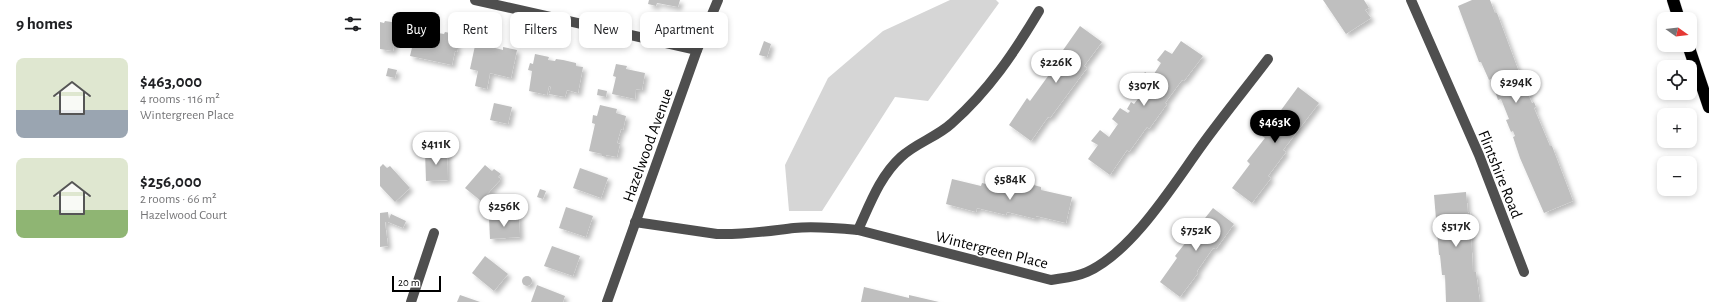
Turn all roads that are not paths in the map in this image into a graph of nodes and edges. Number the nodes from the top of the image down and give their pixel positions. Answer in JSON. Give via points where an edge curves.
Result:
{"nodes":[{"id":1,"x":474,"y":0,"type":"edge"},
{"id":2,"x":718,"y":0,"type":"edge"},
{"id":3,"x":1411,"y":0,"type":"edge"},
{"id":4,"x":1673,"y":0,"type":"edge"},
{"id":5,"x":1039,"y":11,"type":"dead end"},
{"id":6,"x":1677,"y":12,"type":"edge"},
{"id":7,"x":697,"y":50,"type":"junction"},
{"id":8,"x":1690,"y":52,"type":"edge"},
{"id":9,"x":1268,"y":59,"type":"dead end"},
{"id":10,"x":1709,"y":107,"type":"edge"},
{"id":11,"x":635,"y":222,"type":"junction"},
{"id":12,"x":858,"y":230,"type":"junction"},
{"id":13,"x":434,"y":233,"type":"dead end"},
{"id":14,"x":1524,"y":272,"type":"dead end"},
{"id":15,"x":411,"y":302,"type":"edge"},
{"id":16,"x":606,"y":302,"type":"edge"}],
"edges":[{"from":1,"to":7,"type":"street"},
{"from":2,"to":7,"type":"street","name":"Hazelwood Avenue"},
{"from":3,"to":14,"type":"street","name":"Flintshire Road","via":[[1479,155]]},
{"from":4,"to":6,"type":"highway"},
{"from":5,"to":12,"type":"street","via":[[1020,44],[986,90],[951,125],[902,156],[894,165],[882,180]]},
{"from":7,"to":11,"type":"street","name":"Hazelwood Avenue"},
{"from":8,"to":10,"type":"highway"},
{"from":9,"to":12,"type":"street","name":"Wintergreen Place","via":[[1131,239],[1107,260],[1087,272],[1051,280]]},
{"from":11,"to":12,"type":"street","name":"Wintergreen Place","via":[[730,235],[795,228],[830,227]]},
{"from":11,"to":16,"type":"street","name":"Hazelwood Avenue"},
{"from":13,"to":15,"type":"street"}]}
